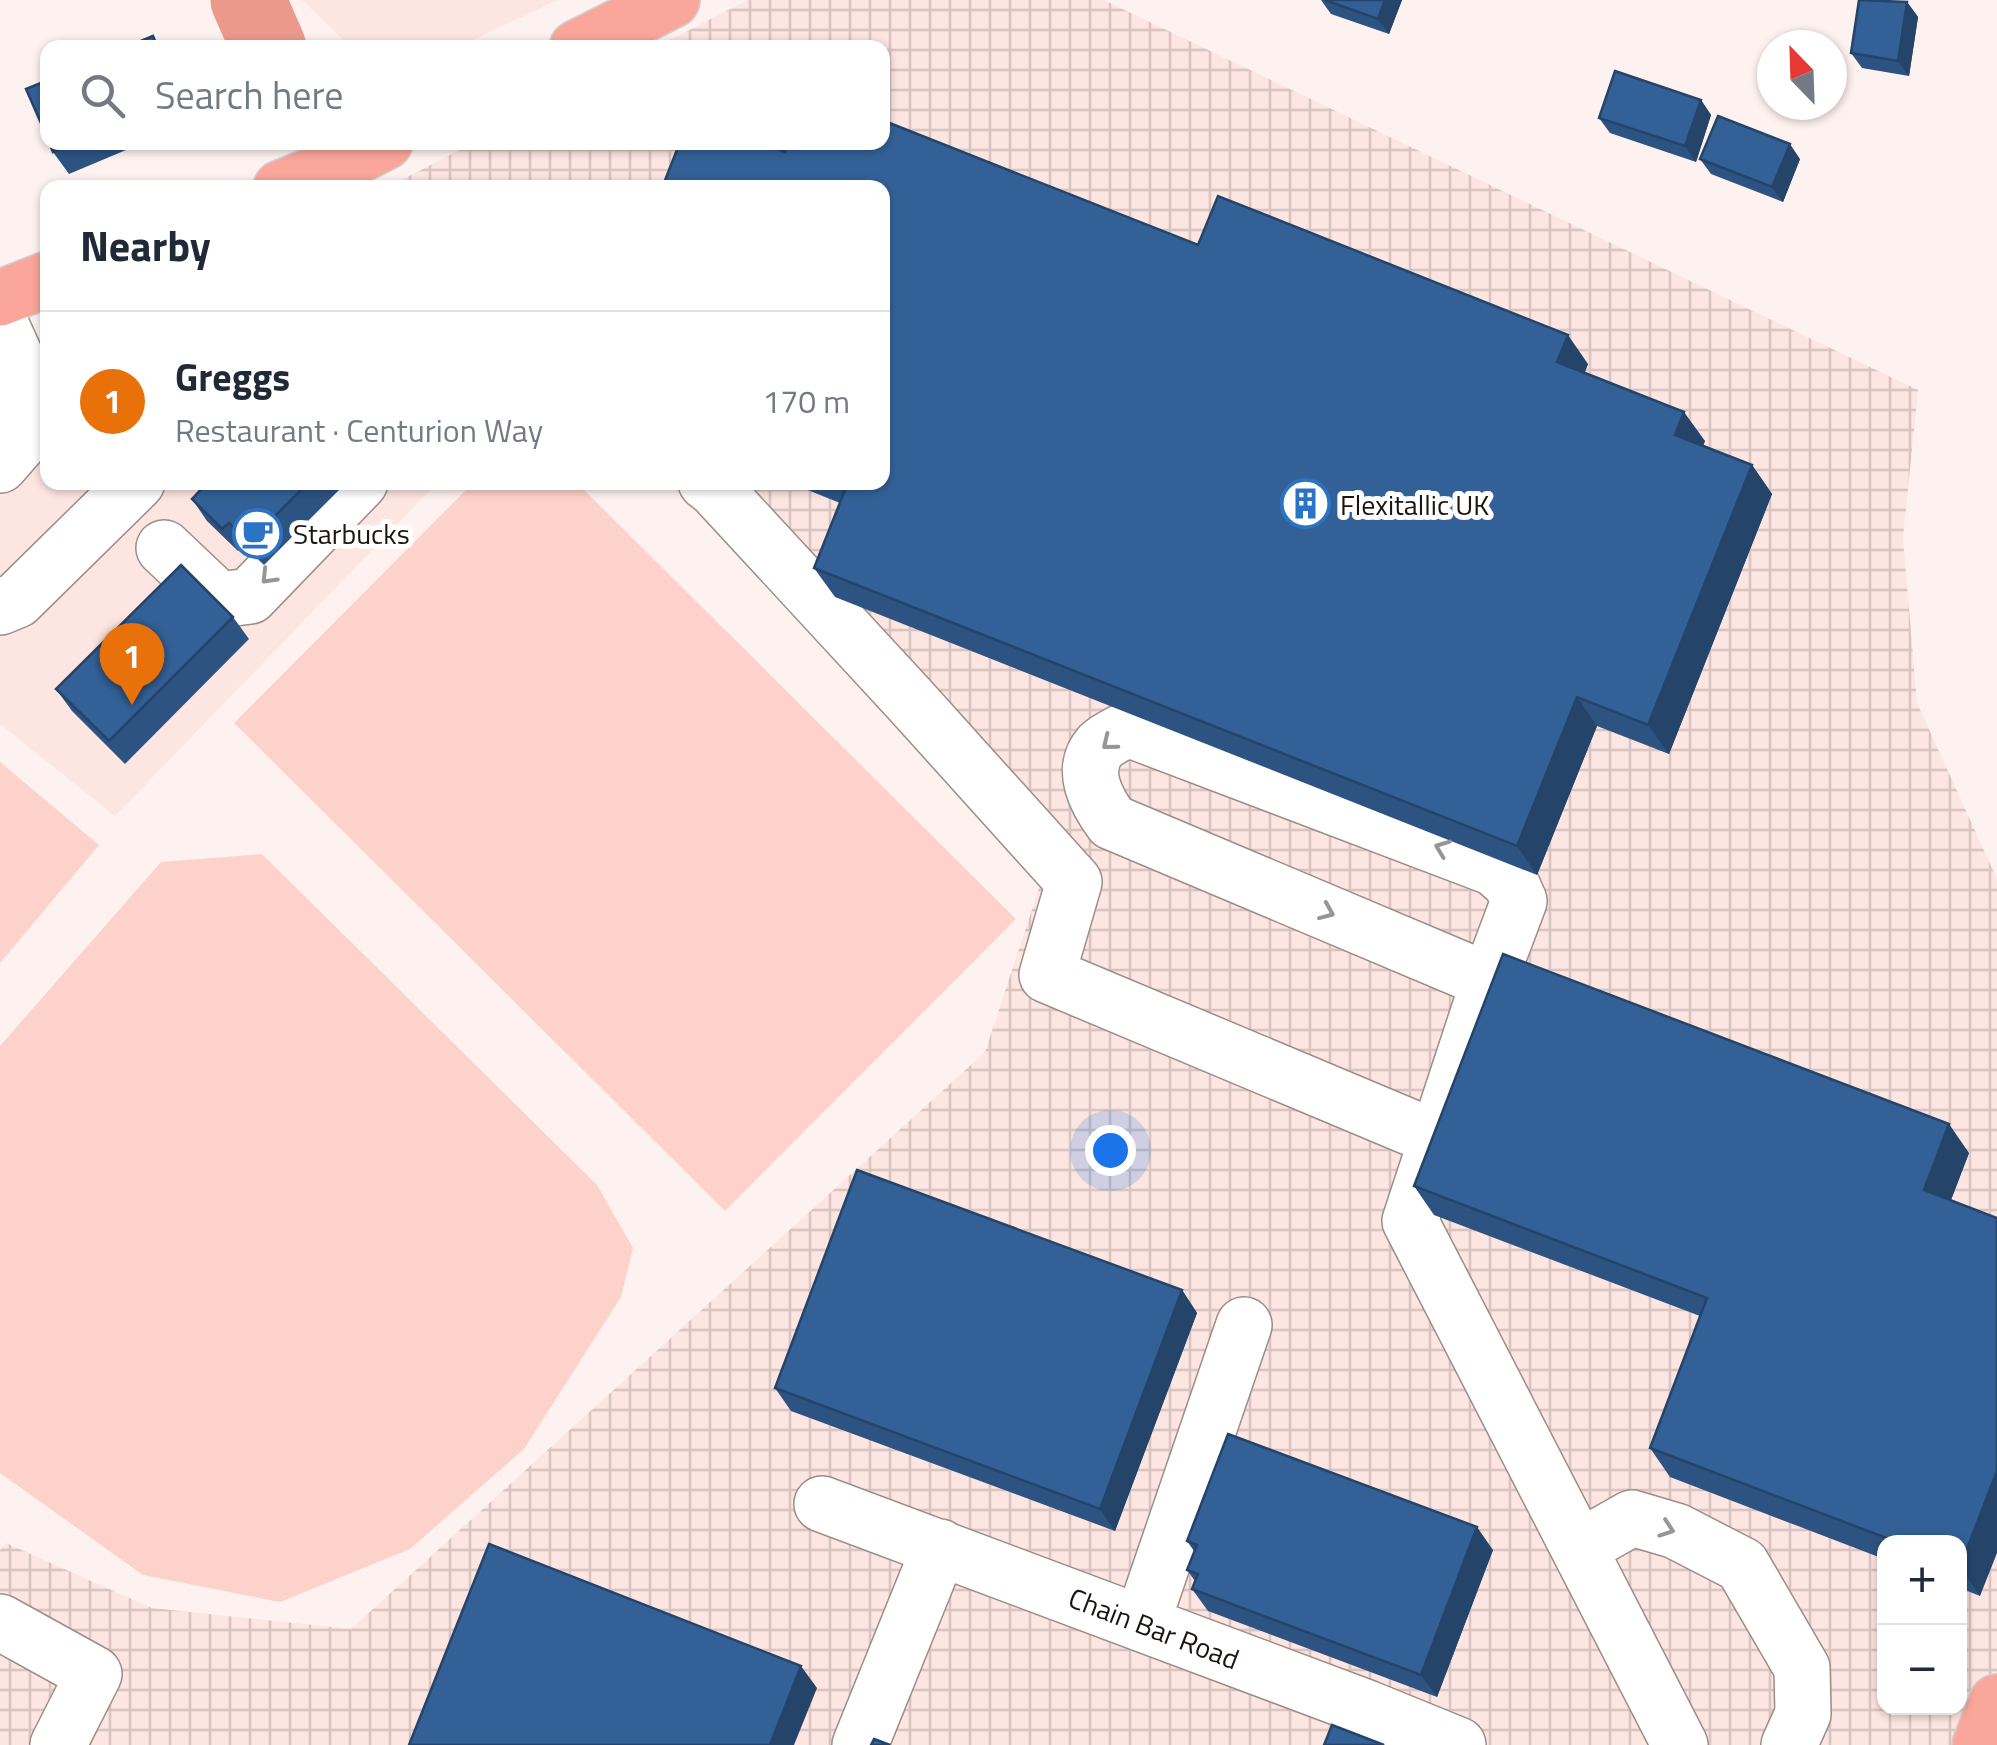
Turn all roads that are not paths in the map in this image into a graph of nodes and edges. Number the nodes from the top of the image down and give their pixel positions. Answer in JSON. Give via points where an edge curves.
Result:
{"nodes":[{"id":1,"x":672,"y":0,"type":"edge"},
{"id":2,"x":592,"y":40,"type":"edge"},
{"id":3,"x":369,"y":150,"type":"edge"},
{"id":4,"x":300,"y":180,"type":"edge"},
{"id":5,"x":40,"y":282,"type":"edge"},
{"id":6,"x":0,"y":298,"type":"edge"},
{"id":7,"x":0,"y":323,"type":"edge"},
{"id":8,"x":0,"y":465,"type":"edge"},
{"id":9,"x":129,"y":490,"type":"edge"},
{"id":10,"x":352,"y":490,"type":"edge"},
{"id":11,"x":717,"y":490,"type":"edge"},
{"id":12,"x":164,"y":548,"type":"dead end"},
{"id":13,"x":0,"y":607,"type":"edge"},
{"id":14,"x":1489,"y":980,"type":"junction"},
{"id":15,"x":1438,"y":1139,"type":"junction"},
{"id":16,"x":1244,"y":1325,"type":"dead end"},
{"id":17,"x":822,"y":1504,"type":"dead end"},
{"id":18,"x":940,"y":1548,"type":"junction"},
{"id":19,"x":1579,"y":1548,"type":"junction"},
{"id":20,"x":0,"y":1622,"type":"edge"},
{"id":21,"x":1142,"y":1623,"type":"junction"},
{"id":22,"x":58,"y":1745,"type":"edge"},
{"id":23,"x":860,"y":1745,"type":"edge"},
{"id":24,"x":1458,"y":1745,"type":"edge"},
{"id":25,"x":1680,"y":1745,"type":"edge"},
{"id":26,"x":1789,"y":1745,"type":"edge"}],
"edges":[{"from":1,"to":2,"type":"main road"},
{"from":3,"to":4,"type":"main road"},
{"from":5,"to":6,"type":"main road"},
{"from":7,"to":8,"type":"street","via":[[20,367],[28,434]]},
{"from":9,"to":13,"type":"street","via":[[17,600]]},
{"from":10,"to":12,"type":"street","one_way":true,"via":[[250,596],[219,600]]},
{"from":11,"to":15,"type":"street","via":[[1074,882],[1047,976]]},
{"from":14,"to":14,"type":"street","one_way":true,"via":[[1518,901],[1494,868],[1128,729],[1098,748],[1092,784],[1112,822]]},
{"from":14,"to":15,"type":"street"},
{"from":15,"to":19,"type":"street","via":[[1410,1221]]},
{"from":16,"to":21,"type":"street"},
{"from":17,"to":18,"type":"street","name":"Chain Bar Road"},
{"from":18,"to":21,"type":"street","name":"Chain Bar Road"},
{"from":18,"to":23,"type":"street"},
{"from":19,"to":25,"type":"street"},
{"from":19,"to":26,"type":"street","one_way":true,"via":[[1632,1518],[1676,1531],[1742,1565],[1802,1668],[1803,1714]]},
{"from":20,"to":22,"type":"street","via":[[94,1674]]},
{"from":21,"to":24,"type":"street","name":"Chain Bar Road"}]}
